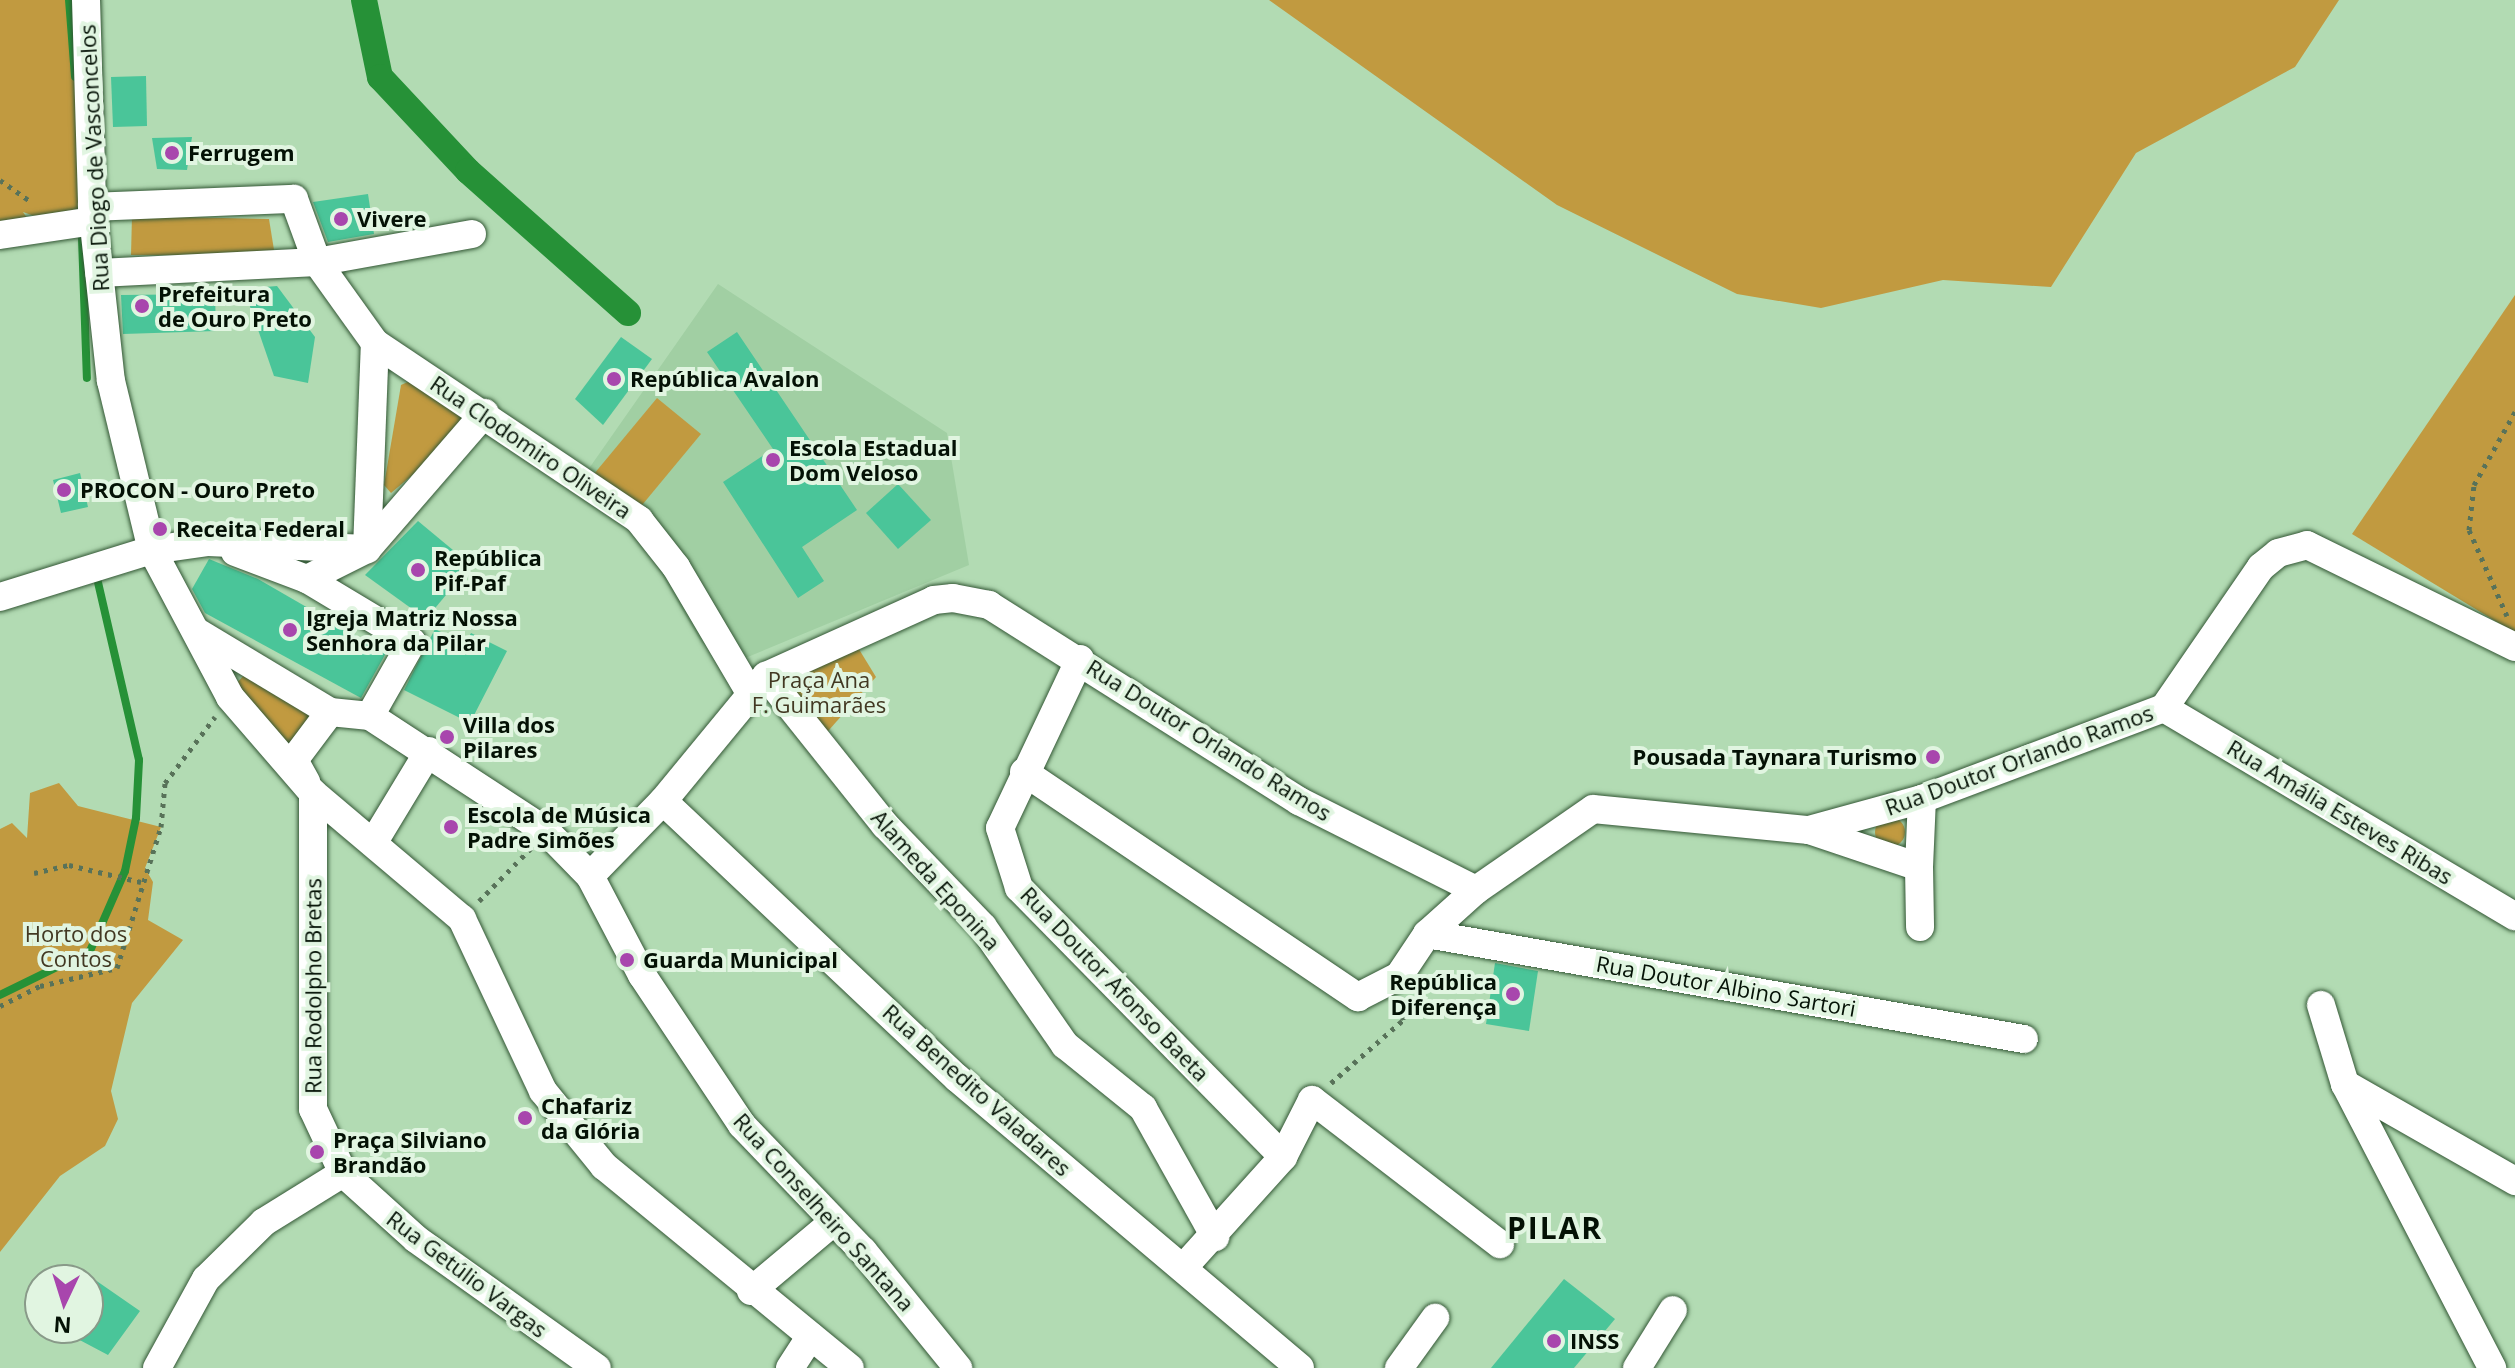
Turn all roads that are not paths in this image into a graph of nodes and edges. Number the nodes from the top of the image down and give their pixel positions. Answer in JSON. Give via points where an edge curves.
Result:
{"nodes":[{"id":1,"x":86,"y":0,"type":"edge"},
{"id":2,"x":93,"y":214,"type":"junction"},
{"id":3,"x":472,"y":234,"type":"dead end"},
{"id":4,"x":0,"y":235,"type":"edge"},
{"id":5,"x":317,"y":262,"type":"junction"},
{"id":6,"x":99,"y":273,"type":"junction"},
{"id":7,"x":375,"y":343,"type":"junction"},
{"id":8,"x":485,"y":413,"type":"junction"},
{"id":9,"x":208,"y":542,"type":"junction"},
{"id":10,"x":367,"y":549,"type":"junction"},
{"id":11,"x":152,"y":550,"type":"junction"},
{"id":12,"x":307,"y":579,"type":"junction"},
{"id":13,"x":0,"y":597,"type":"edge"},
{"id":14,"x":188,"y":616,"type":"junction"},
{"id":15,"x":2514,"y":647,"type":"edge"},
{"id":16,"x":1080,"y":659,"type":"junction"},
{"id":17,"x":758,"y":684,"type":"junction"},
{"id":18,"x":2164,"y":708,"type":"junction"},
{"id":19,"x":330,"y":712,"type":"junction"},
{"id":20,"x":370,"y":716,"type":"junction"},
{"id":21,"x":429,"y":751,"type":"junction"},
{"id":22,"x":1024,"y":772,"type":"junction"},
{"id":23,"x":313,"y":793,"type":"junction"},
{"id":24,"x":1922,"y":799,"type":"junction"},
{"id":25,"x":663,"y":801,"type":"junction"},
{"id":26,"x":1809,"y":830,"type":"junction"},
{"id":27,"x":375,"y":840,"type":"junction"},
{"id":28,"x":1919,"y":867,"type":"junction"},
{"id":29,"x":590,"y":876,"type":"junction"},
{"id":30,"x":1476,"y":890,"type":"junction"},
{"id":31,"x":2515,"y":916,"type":"edge"},
{"id":32,"x":1920,"y":927,"type":"dead end"},
{"id":33,"x":1427,"y":934,"type":"junction"},
{"id":34,"x":2321,"y":1005,"type":"dead end"},
{"id":35,"x":2024,"y":1039,"type":"dead end"},
{"id":36,"x":2345,"y":1084,"type":"junction"},
{"id":37,"x":1283,"y":1157,"type":"junction"},
{"id":38,"x":343,"y":1173,"type":"junction"},
{"id":39,"x":2515,"y":1181,"type":"edge"},
{"id":40,"x":832,"y":1223,"type":"junction"},
{"id":41,"x":1215,"y":1237,"type":"junction"},
{"id":42,"x":1500,"y":1244,"type":"dead end"},
{"id":43,"x":1183,"y":1268,"type":"junction"},
{"id":44,"x":751,"y":1291,"type":"junction"},
{"id":45,"x":1673,"y":1310,"type":"dead end"},
{"id":46,"x":1435,"y":1318,"type":"dead end"},
{"id":47,"x":811,"y":1336,"type":"junction"},
{"id":48,"x":157,"y":1368,"type":"edge"},
{"id":49,"x":597,"y":1368,"type":"edge"},
{"id":50,"x":790,"y":1368,"type":"edge"},
{"id":51,"x":850,"y":1368,"type":"edge"},
{"id":52,"x":958,"y":1368,"type":"edge"},
{"id":53,"x":1300,"y":1368,"type":"edge"},
{"id":54,"x":1399,"y":1368,"type":"edge"},
{"id":55,"x":1637,"y":1368,"type":"edge"},
{"id":56,"x":2492,"y":1368,"type":"edge"}],
"edges":[{"from":1,"to":2,"type":"street","name":"Rua Diogo de Vasconcelos"},
{"from":2,"to":4,"type":"street"},
{"from":2,"to":5,"type":"street","name":"Rua Clodomiro Oliveira","via":[[294,199]]},
{"from":2,"to":6,"type":"street","name":"Rua Diogo de Vasconcelos"},
{"from":3,"to":5,"type":"street"},
{"from":5,"to":6,"type":"street"},
{"from":5,"to":7,"type":"street","name":"Rua Clodomiro Oliveira"},
{"from":6,"to":11,"type":"street","name":"Rua Diogo de Vasconcelos","via":[[111,381]]},
{"from":7,"to":8,"type":"street","name":"Rua Clodomiro Oliveira"},
{"from":7,"to":10,"type":"street"},
{"from":8,"to":10,"type":"street"},
{"from":8,"to":17,"type":"street","name":"Rua Clodomiro Oliveira","via":[[639,520]]},
{"from":9,"to":10,"type":"street"},
{"from":9,"to":11,"type":"street"},
{"from":9,"to":12,"type":"street"},
{"from":10,"to":12,"type":"street"},
{"from":11,"to":13,"type":"street"},
{"from":11,"to":14,"type":"street","name":"Rua Diogo de Vasconcelos"},
{"from":12,"to":20,"type":"street","via":[[412,642]]},
{"from":14,"to":19,"type":"street","via":[[197,632]]},
{"from":14,"to":23,"type":"street","name":"Rua Diogo de Vasconcelos","via":[[230,697]]},
{"from":15,"to":18,"type":"street","name":"Rua Doutor Orlando Ramos","via":[[2307,545],[2278,553],[2261,567]]},
{"from":16,"to":17,"type":"street","name":"Rua Doutor Orlando Ramos","via":[[989,605],[953,598],[934,600]]},
{"from":16,"to":22,"type":"street","name":"Rua Doutor Afonso Baeta"},
{"from":16,"to":30,"type":"street","name":"Rua Doutor Orlando Ramos","via":[[1299,801]]},
{"from":17,"to":25,"type":"street"},
{"from":17,"to":41,"type":"street","name":"Alameda Eponina","via":[[983,927],[1065,1045],[1143,1108]]},
{"from":18,"to":24,"type":"street","name":"Rua Doutor Orlando Ramos"},
{"from":18,"to":31,"type":"street","name":"Rua Amália Esteves Ribas"},
{"from":19,"to":20,"type":"street"},
{"from":19,"to":23,"type":"street","via":[[294,760]]},
{"from":20,"to":21,"type":"street","name":"Rua Conselheiro Santana"},
{"from":21,"to":27,"type":"street"},
{"from":21,"to":29,"type":"street","name":"Rua Conselheiro Santana","via":[[547,832]]},
{"from":22,"to":33,"type":"street","via":[[1358,997],[1399,976]]},
{"from":22,"to":37,"type":"street","name":"Rua Doutor Afonso Baeta","via":[[1000,828],[1019,888]]},
{"from":23,"to":27,"type":"street"},
{"from":23,"to":38,"type":"street","name":"Rua Rodolpho Bretas","via":[[313,1109]]},
{"from":24,"to":26,"type":"street","name":"Rua Doutor Orlando Ramos"},
{"from":24,"to":28,"type":"street"},
{"from":25,"to":29,"type":"street"},
{"from":25,"to":43,"type":"street","name":"Rua Benedito Valadares","via":[[957,1078]]},
{"from":26,"to":28,"type":"street"},
{"from":26,"to":30,"type":"street","name":"Rua Doutor Orlando Ramos","via":[[1593,809]]},
{"from":27,"to":44,"type":"street","via":[[462,919],[543,1091],[604,1166]]},
{"from":28,"to":32,"type":"street"},
{"from":29,"to":40,"type":"street","name":"Rua Conselheiro Santana","via":[[642,975],[742,1125]]},
{"from":30,"to":33,"type":"street"},
{"from":33,"to":35,"type":"street","name":"Rua Doutor Albino Sartori"},
{"from":34,"to":36,"type":"street"},
{"from":36,"to":39,"type":"street"},
{"from":36,"to":56,"type":"street"},
{"from":37,"to":41,"type":"street"},
{"from":37,"to":42,"type":"street","via":[[1312,1100]]},
{"from":38,"to":48,"type":"street","via":[[264,1222],[206,1279]]},
{"from":38,"to":49,"type":"street","name":"Rua Getúlio Vargas","via":[[416,1239]]},
{"from":40,"to":44,"type":"street"},
{"from":40,"to":52,"type":"street","name":"Rua Conselheiro Santana","via":[[863,1251]]},
{"from":41,"to":43,"type":"street"},
{"from":43,"to":53,"type":"street","name":"Rua Benedito Valadares"},
{"from":44,"to":47,"type":"street"},
{"from":45,"to":55,"type":"street"},
{"from":46,"to":54,"type":"street"},
{"from":47,"to":50,"type":"street"},
{"from":47,"to":51,"type":"street"}]}
